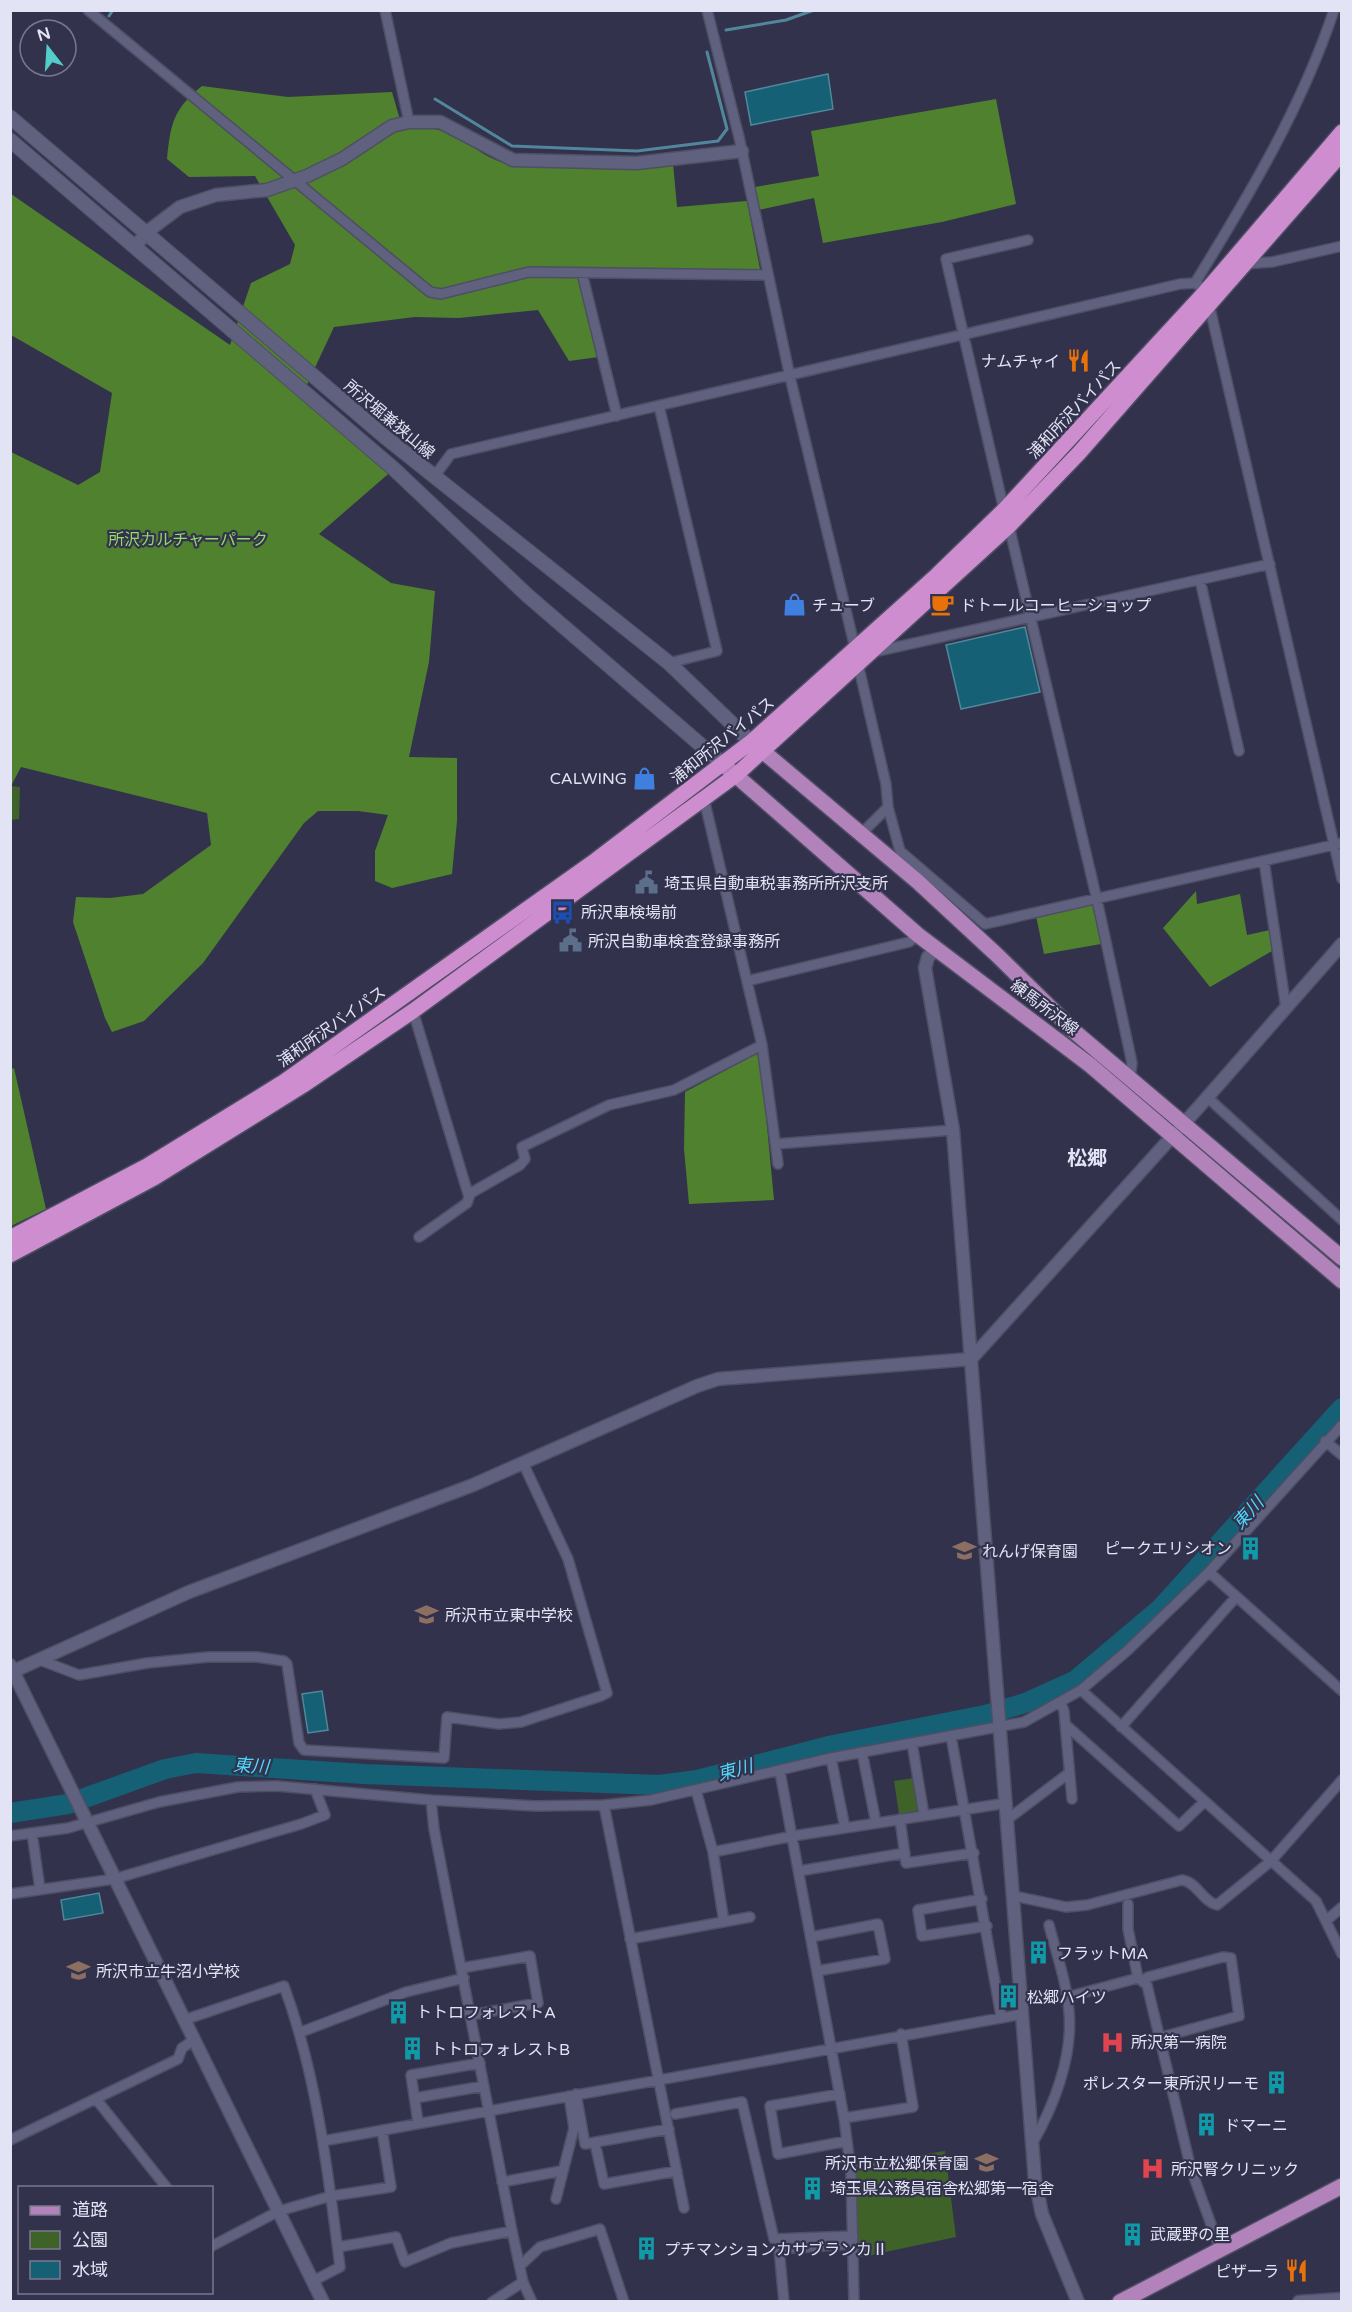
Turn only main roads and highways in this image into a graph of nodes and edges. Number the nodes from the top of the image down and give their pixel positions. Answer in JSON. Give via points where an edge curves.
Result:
{"nodes":[{"id":1,"x":10,"y":117,"type":"edge"},
{"id":2,"x":1341,"y":132,"type":"edge"},
{"id":3,"x":10,"y":140,"type":"edge"},
{"id":4,"x":1341,"y":153,"type":"edge"},
{"id":5,"x":1203,"y":293,"type":"junction"},
{"id":6,"x":863,"y":651,"type":"junction"},
{"id":7,"x":757,"y":746,"type":"junction"},
{"id":8,"x":724,"y":765,"type":"junction"},
{"id":9,"x":736,"y":775,"type":"junction"},
{"id":10,"x":1178,"y":1129,"type":"junction"},
{"id":11,"x":10,"y":1238,"type":"edge"},
{"id":12,"x":10,"y":1255,"type":"edge"},
{"id":13,"x":1341,"y":1258,"type":"edge"},
{"id":14,"x":1341,"y":1281,"type":"edge"},
{"id":15,"x":1341,"y":2186,"type":"edge"},
{"id":16,"x":1120,"y":2301,"type":"edge"}],
"edges":[{"from":1,"to":7,"type":"main road","name":"所沢堀兼狭山線","via":[[434,477],[669,663]]},
{"from":2,"to":5,"type":"highway","name":"浦和所沢バイパス"},
{"from":3,"to":8,"type":"main road","name":"所沢堀兼狭山線","via":[[394,469],[527,595]]},
{"from":4,"to":5,"type":"highway","name":"浦和所沢バイパス","via":[[1244,264]]},
{"from":5,"to":6,"type":"highway","name":"浦和所沢バイパス","via":[[1004,510]]},
{"from":5,"to":6,"type":"highway","name":"浦和所沢バイパス","via":[[1078,453],[1009,526]]},
{"from":6,"to":7,"type":"highway","name":"浦和所沢バイパス"},
{"from":6,"to":7,"type":"highway","name":"浦和所沢バイパス","via":[[858,664]]},
{"from":7,"to":8,"type":"highway","name":"浦和所沢バイパス"},
{"from":7,"to":9,"type":"highway","name":"浦和所沢バイパス"},
{"from":7,"to":10,"type":"main road","name":"練馬所沢線","via":[[983,942]]},
{"from":8,"to":9,"type":"main road","name":"練馬所沢線"},
{"from":8,"to":11,"type":"highway","name":"浦和所沢バイパス","via":[[282,1083],[147,1166]]},
{"from":9,"to":10,"type":"main road","name":"練馬所沢線","via":[[918,935]]},
{"from":9,"to":12,"type":"highway","name":"浦和所沢バイパス","via":[[413,1011],[302,1086],[154,1178]]},
{"from":10,"to":13,"type":"main road","name":"練馬所沢線"},
{"from":10,"to":14,"type":"main road","name":"練馬所沢線"},
{"from":15,"to":16,"type":"main road"}]}
